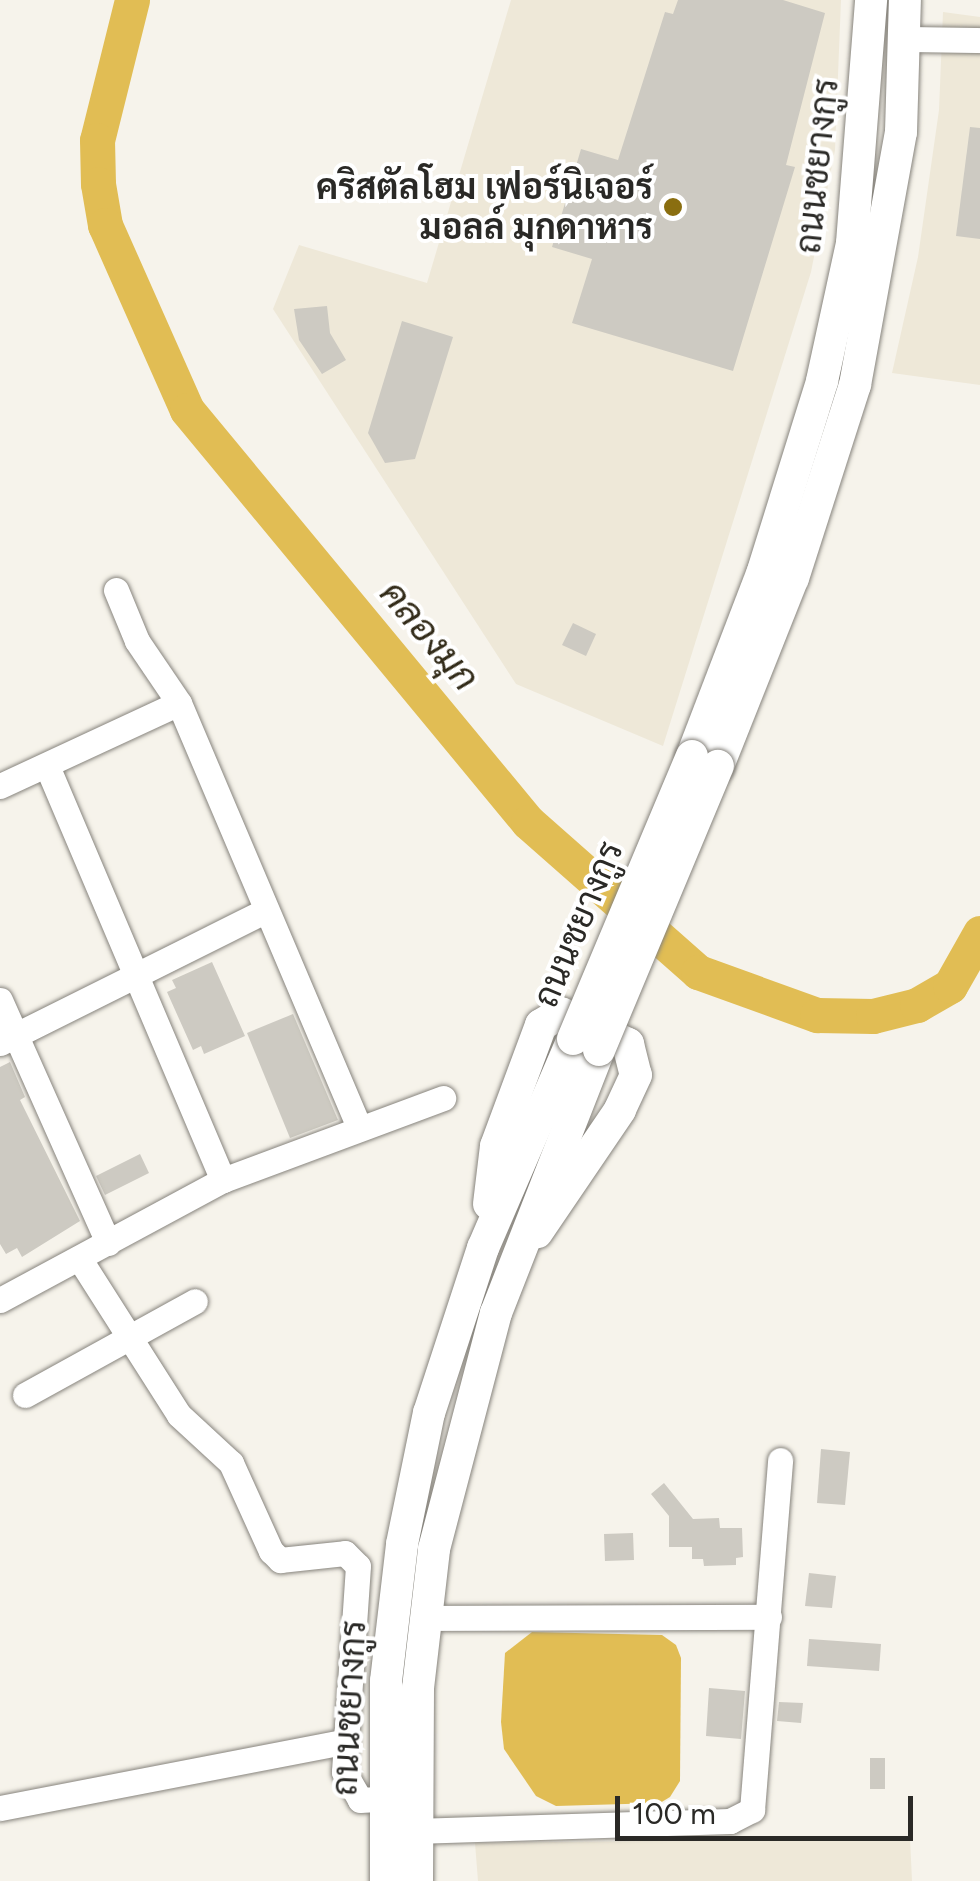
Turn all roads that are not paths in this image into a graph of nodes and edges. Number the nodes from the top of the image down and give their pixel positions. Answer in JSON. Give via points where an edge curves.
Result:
{"nodes":[{"id":1,"x":871,"y":0,"type":"edge"},
{"id":2,"x":905,"y":0,"type":"edge"},
{"id":3,"x":904,"y":39,"type":"junction"},
{"id":4,"x":980,"y":40,"type":"edge"},
{"id":5,"x":116,"y":590,"type":"dead end"},
{"id":6,"x":179,"y":703,"type":"junction"},
{"id":7,"x":705,"y":761,"type":"junction"},
{"id":8,"x":47,"y":766,"type":"junction"},
{"id":9,"x":0,"y":786,"type":"edge"},
{"id":10,"x":265,"y":911,"type":"junction"},
{"id":11,"x":140,"y":974,"type":"junction"},
{"id":12,"x":0,"y":1000,"type":"edge"},
{"id":13,"x":7,"y":1039,"type":"edge"},
{"id":14,"x":586,"y":1044,"type":"junction"},
{"id":15,"x":444,"y":1098,"type":"dead end"},
{"id":16,"x":359,"y":1128,"type":"junction"},
{"id":17,"x":224,"y":1180,"type":"junction"},
{"id":18,"x":108,"y":1243,"type":"junction"},
{"id":19,"x":483,"y":1248,"type":"junction"},
{"id":20,"x":79,"y":1258,"type":"junction"},
{"id":21,"x":516,"y":1259,"type":"junction"},
{"id":22,"x":4,"y":1291,"type":"edge"},
{"id":23,"x":196,"y":1301,"type":"dead end"},
{"id":24,"x":131,"y":1337,"type":"junction"},
{"id":25,"x":25,"y":1395,"type":"dead end"},
{"id":26,"x":780,"y":1460,"type":"dead end"},
{"id":27,"x":770,"y":1617,"type":"junction"},
{"id":28,"x":424,"y":1618,"type":"junction"},
{"id":29,"x":347,"y":1741,"type":"junction"},
{"id":30,"x":382,"y":1799,"type":"junction"},
{"id":31,"x":0,"y":1808,"type":"edge"},
{"id":32,"x":414,"y":1830,"type":"junction"},
{"id":33,"x":386,"y":1881,"type":"edge"},
{"id":34,"x":417,"y":1881,"type":"edge"}],
"edges":[{"from":1,"to":7,"type":"main road","name":"ถนนชยางกูร","via":[[852,242],[822,381]]},
{"from":2,"to":3,"type":"main road","name":"ถนนชยางกูร"},
{"from":3,"to":4,"type":"street"},
{"from":3,"to":7,"type":"main road","name":"ถนนชยางกูร","via":[[901,132],[855,385],[805,544]]},
{"from":5,"to":6,"type":"street","via":[[136,641]]},
{"from":6,"to":8,"type":"street"},
{"from":6,"to":10,"type":"street"},
{"from":7,"to":14,"type":"main road","name":"ถนนชยางกูร","bridge":true},
{"from":8,"to":9,"type":"street"},
{"from":8,"to":11,"type":"street"},
{"from":10,"to":11,"type":"street"},
{"from":10,"to":16,"type":"street"},
{"from":11,"to":13,"type":"street"},
{"from":11,"to":17,"type":"street"},
{"from":12,"to":13,"type":"street"},
{"from":13,"to":18,"type":"street"},
{"from":14,"to":19,"type":"main road","name":"ถนนชยางกูร"},
{"from":14,"to":21,"type":"main road","name":"ถนนชยางกูร"},
{"from":15,"to":16,"type":"street"},
{"from":16,"to":17,"type":"street"},
{"from":17,"to":18,"type":"street"},
{"from":18,"to":20,"type":"street"},
{"from":19,"to":21,"type":"main road","via":[[496,1146],[541,1025],[561,1013],[628,1044],[636,1075],[582,1174]]},
{"from":19,"to":30,"type":"main road","name":"ถนนชยางกูร","via":[[429,1414],[402,1544]]},
{"from":20,"to":22,"type":"street"},
{"from":20,"to":24,"type":"street"},
{"from":21,"to":28,"type":"main road","name":"ถนนชยางกูร","via":[[463,1422]]},
{"from":23,"to":24,"type":"street"},
{"from":24,"to":25,"type":"street"},
{"from":24,"to":29,"type":"street","via":[[179,1416],[230,1463],[271,1551],[280,1560],[345,1553],[358,1566]]},
{"from":26,"to":27,"type":"street"},
{"from":27,"to":28,"type":"street"},
{"from":27,"to":32,"type":"street","via":[[757,1794],[746,1816]]},
{"from":28,"to":32,"type":"main road","name":"ถนนชยางกูร"},
{"from":29,"to":30,"type":"street","via":[[344,1772],[360,1800]]},
{"from":29,"to":31,"type":"street"},
{"from":30,"to":33,"type":"main road","name":"ถนนชยางกูร"},
{"from":32,"to":34,"type":"main road","name":"ถนนชยางกูร"}]}
